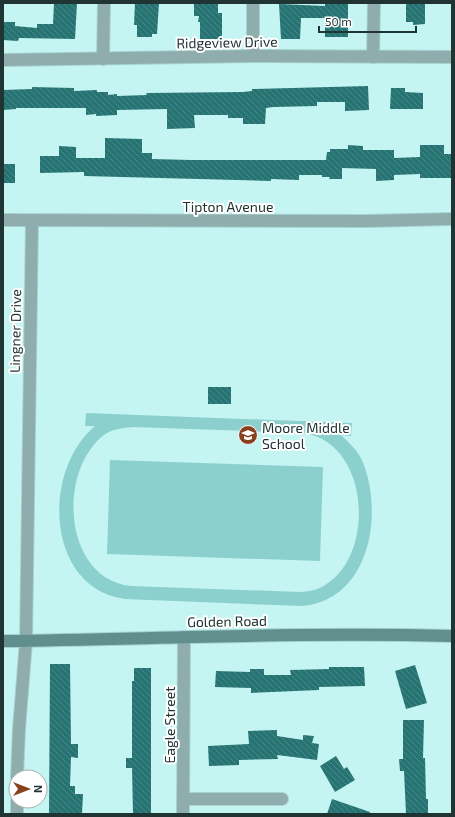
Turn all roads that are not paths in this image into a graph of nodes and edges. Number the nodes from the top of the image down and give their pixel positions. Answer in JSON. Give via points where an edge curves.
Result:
{"nodes":[{"id":1,"x":104,"y":3,"type":"edge"},
{"id":2,"x":253,"y":3,"type":"edge"},
{"id":3,"x":374,"y":3,"type":"edge"},
{"id":4,"x":253,"y":56,"type":"junction"},
{"id":5,"x":373,"y":57,"type":"junction"},
{"id":6,"x":452,"y":57,"type":"edge"},
{"id":7,"x":103,"y":59,"type":"junction"},
{"id":8,"x":3,"y":60,"type":"edge"},
{"id":9,"x":452,"y":219,"type":"edge"},
{"id":10,"x":3,"y":220,"type":"edge"},
{"id":11,"x":32,"y":221,"type":"junction"},
{"id":12,"x":452,"y":636,"type":"edge"},
{"id":13,"x":184,"y":637,"type":"junction"},
{"id":14,"x":3,"y":641,"type":"edge"},
{"id":15,"x":26,"y":641,"type":"junction"},
{"id":16,"x":17,"y":769,"type":"edge"},
{"id":17,"x":183,"y":799,"type":"junction"},
{"id":18,"x":282,"y":799,"type":"dead end"},
{"id":19,"x":183,"y":814,"type":"edge"}],
"edges":[{"from":1,"to":7,"type":"street"},
{"from":2,"to":4,"type":"street"},
{"from":3,"to":5,"type":"street"},
{"from":4,"to":5,"type":"street","name":"Ridgeview Drive"},
{"from":4,"to":7,"type":"street","name":"Ridgeview Drive"},
{"from":5,"to":6,"type":"street","name":"Ridgeview Drive"},
{"from":7,"to":8,"type":"street","name":"Ridgeview Drive"},
{"from":9,"to":11,"type":"street","name":"Tipton Avenue"},
{"from":10,"to":11,"type":"street","name":"Tipton Avenue"},
{"from":11,"to":15,"type":"street","name":"Lingner Drive"},
{"from":12,"to":13,"type":"street","name":"Golden Road","via":[[398,634]]},
{"from":13,"to":15,"type":"street","name":"Golden Road"},
{"from":13,"to":17,"type":"street","name":"Eagle Street"},
{"from":14,"to":15,"type":"street","name":"Golden Road"},
{"from":15,"to":16,"type":"street","name":"Lingner Drive"},
{"from":17,"to":18,"type":"street"},
{"from":17,"to":19,"type":"street","name":"Eagle Street"}]}
